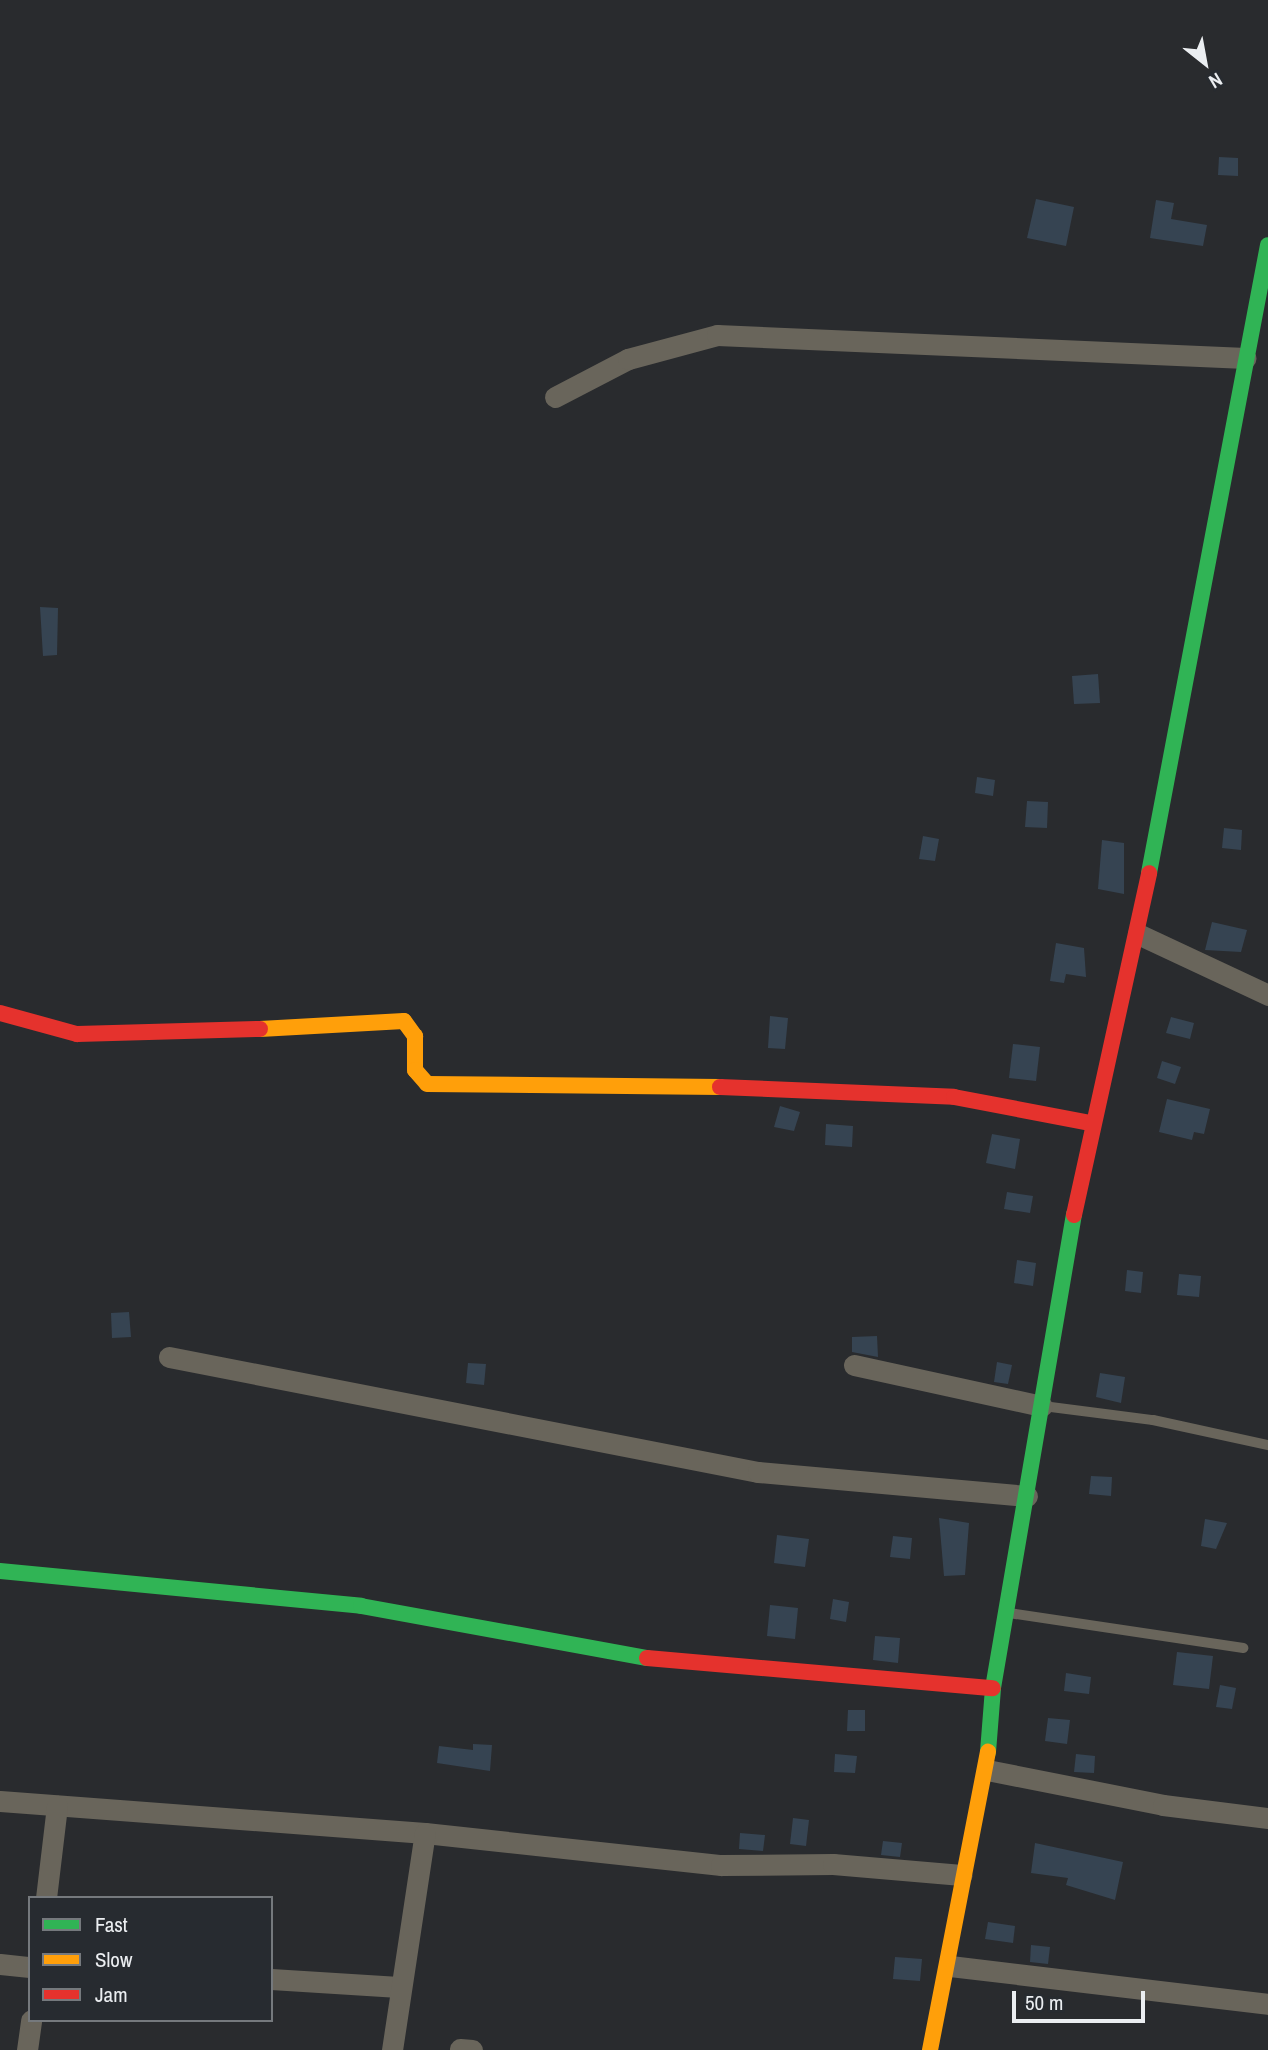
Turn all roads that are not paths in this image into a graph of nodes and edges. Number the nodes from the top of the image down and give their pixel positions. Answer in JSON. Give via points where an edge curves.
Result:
{"nodes":[{"id":1,"x":1268,"y":245,"type":"edge"},
{"id":2,"x":1245,"y":358,"type":"junction"},
{"id":3,"x":555,"y":397,"type":"dead end"},
{"id":4,"x":1138,"y":934,"type":"junction"},
{"id":5,"x":1268,"y":995,"type":"edge"},
{"id":6,"x":0,"y":1013,"type":"edge"},
{"id":7,"x":1090,"y":1123,"type":"junction"},
{"id":8,"x":169,"y":1357,"type":"dead end"},
{"id":9,"x":854,"y":1365,"type":"dead end"},
{"id":10,"x":1042,"y":1405,"type":"junction"},
{"id":11,"x":1268,"y":1445,"type":"edge"},
{"id":12,"x":1027,"y":1496,"type":"junction"},
{"id":13,"x":0,"y":1571,"type":"edge"},
{"id":14,"x":1009,"y":1612,"type":"junction"},
{"id":15,"x":1243,"y":1648,"type":"dead end"},
{"id":16,"x":993,"y":1688,"type":"junction"},
{"id":17,"x":987,"y":1770,"type":"junction"},
{"id":18,"x":0,"y":1801,"type":"edge"},
{"id":19,"x":57,"y":1806,"type":"junction"},
{"id":20,"x":1268,"y":1818,"type":"edge"},
{"id":21,"x":425,"y":1833,"type":"junction"},
{"id":22,"x":962,"y":1875,"type":"junction"},
{"id":23,"x":46,"y":1896,"type":"edge"},
{"id":24,"x":0,"y":1964,"type":"edge"},
{"id":25,"x":950,"y":1966,"type":"junction"},
{"id":26,"x":28,"y":1967,"type":"edge"},
{"id":27,"x":273,"y":1979,"type":"edge"},
{"id":28,"x":399,"y":1987,"type":"junction"},
{"id":29,"x":1268,"y":2004,"type":"edge"},
{"id":30,"x":31,"y":2022,"type":"edge"},
{"id":31,"x":27,"y":2050,"type":"edge"},
{"id":32,"x":392,"y":2050,"type":"edge"},
{"id":33,"x":930,"y":2050,"type":"edge"}],
"edges":[{"from":1,"to":2,"type":"street"},
{"from":2,"to":3,"type":"street","via":[[717,335],[628,359]]},
{"from":2,"to":4,"type":"street"},
{"from":4,"to":5,"type":"street"},
{"from":4,"to":7,"type":"street"},
{"from":6,"to":7,"type":"street","via":[[77,1034],[144,1036],[404,1021],[415,1036],[415,1070],[427,1084],[831,1088],[954,1097]]},
{"from":7,"to":10,"type":"street"},
{"from":8,"to":12,"type":"street","via":[[758,1472]]},
{"from":9,"to":10,"type":"street"},
{"from":10,"to":11,"type":"lane","via":[[1153,1420]]},
{"from":10,"to":12,"type":"street"},
{"from":12,"to":14,"type":"street"},
{"from":13,"to":16,"type":"street","via":[[374,1608],[659,1660]]},
{"from":14,"to":15,"type":"lane"},
{"from":14,"to":16,"type":"street"},
{"from":16,"to":17,"type":"street"},
{"from":17,"to":20,"type":"street","via":[[1163,1805]]},
{"from":17,"to":22,"type":"street"},
{"from":18,"to":19,"type":"street"},
{"from":19,"to":21,"type":"street"},
{"from":19,"to":23,"type":"street"},
{"from":21,"to":22,"type":"street","via":[[720,1865],[782,1869],[834,1864]]},
{"from":21,"to":28,"type":"street"},
{"from":22,"to":25,"type":"street"},
{"from":24,"to":26,"type":"street"},
{"from":25,"to":29,"type":"street"},
{"from":25,"to":33,"type":"street"},
{"from":27,"to":28,"type":"street"},
{"from":28,"to":32,"type":"street"},
{"from":30,"to":31,"type":"street"}]}
